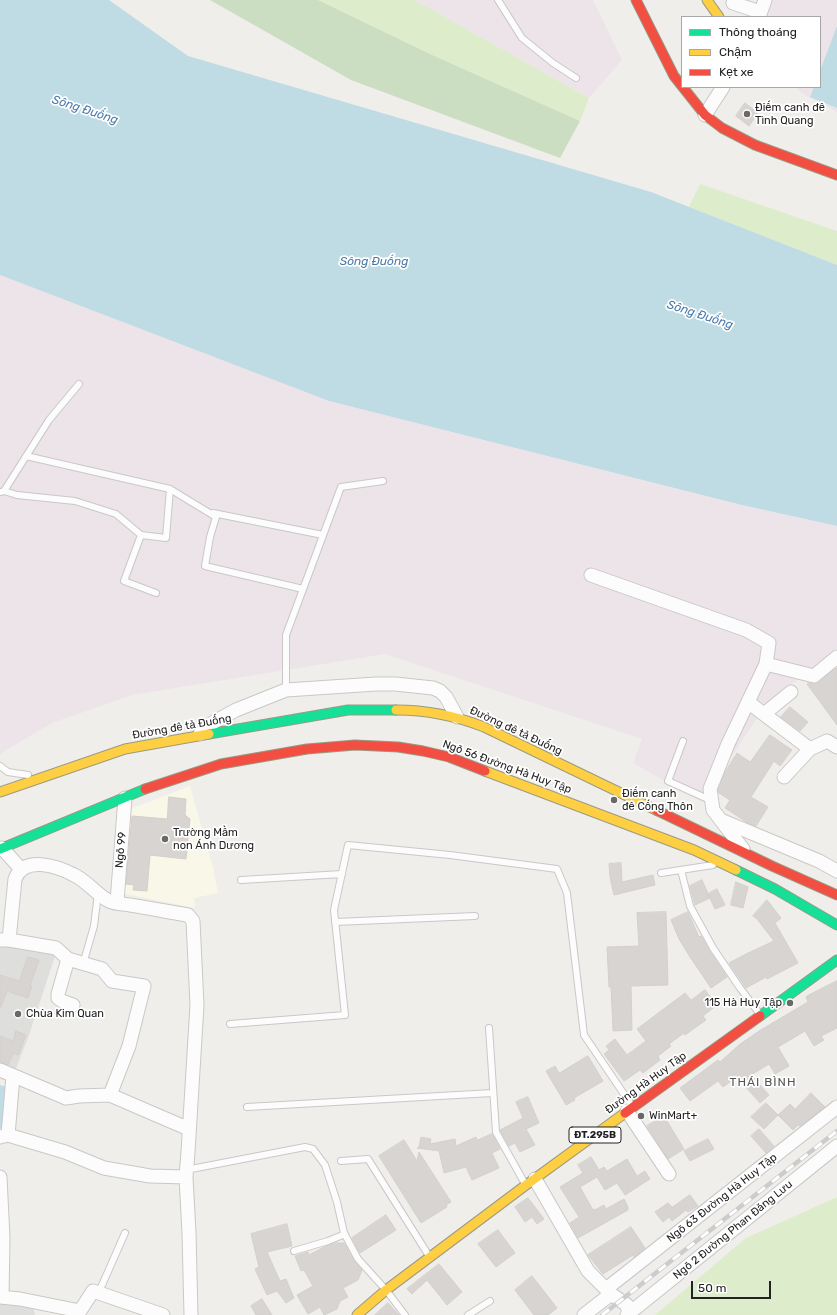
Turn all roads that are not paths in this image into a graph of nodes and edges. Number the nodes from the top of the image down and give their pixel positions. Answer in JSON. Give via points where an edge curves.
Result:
{"nodes":[{"id":1,"x":498,"y":0,"type":"edge"},
{"id":2,"x":636,"y":0,"type":"edge"},
{"id":3,"x":707,"y":0,"type":"edge"},
{"id":4,"x":734,"y":0,"type":"edge"},
{"id":5,"x":765,"y":0,"type":"edge"},
{"id":6,"x":760,"y":15,"type":"edge"},
{"id":7,"x":718,"y":16,"type":"edge"},
{"id":8,"x":576,"y":78,"type":"dead end"},
{"id":9,"x":681,"y":86,"type":"edge"},
{"id":10,"x":683,"y":88,"type":"edge"},
{"id":11,"x":722,"y":88,"type":"edge"},
{"id":12,"x":706,"y":115,"type":"junction"},
{"id":13,"x":837,"y":174,"type":"edge"},
{"id":14,"x":79,"y":384,"type":"dead end"},
{"id":15,"x":26,"y":456,"type":"junction"},
{"id":16,"x":383,"y":481,"type":"dead end"},
{"id":17,"x":170,"y":489,"type":"junction"},
{"id":18,"x":2,"y":492,"type":"edge"},
{"id":19,"x":208,"y":512,"type":"junction"},
{"id":20,"x":141,"y":535,"type":"junction"},
{"id":21,"x":323,"y":535,"type":"junction"},
{"id":22,"x":591,"y":575,"type":"dead end"},
{"id":23,"x":303,"y":589,"type":"junction"},
{"id":24,"x":156,"y":592,"type":"dead end"},
{"id":25,"x":837,"y":657,"type":"edge"},
{"id":26,"x":766,"y":664,"type":"junction"},
{"id":27,"x":286,"y":690,"type":"junction"},
{"id":28,"x":792,"y":692,"type":"dead end"},
{"id":29,"x":748,"y":702,"type":"junction"},
{"id":30,"x":764,"y":714,"type":"junction"},
{"id":31,"x":457,"y":717,"type":"junction"},
{"id":32,"x":196,"y":737,"type":"junction"},
{"id":33,"x":683,"y":741,"type":"dead end"},
{"id":34,"x":837,"y":747,"type":"edge"},
{"id":35,"x":810,"y":748,"type":"junction"},
{"id":36,"x":0,"y":766,"type":"edge"},
{"id":37,"x":784,"y":777,"type":"dead end"},
{"id":38,"x":42,"y":778,"type":"junction"},
{"id":39,"x":0,"y":792,"type":"edge"},
{"id":40,"x":125,"y":798,"type":"junction"},
{"id":41,"x":712,"y":801,"type":"junction"},
{"id":42,"x":721,"y":820,"type":"junction"},
{"id":43,"x":1,"y":849,"type":"edge"},
{"id":44,"x":746,"y":853,"type":"junction"},
{"id":45,"x":723,"y":863,"type":"junction"},
{"id":46,"x":21,"y":869,"type":"junction"},
{"id":47,"x":681,"y":870,"type":"junction"},
{"id":48,"x":837,"y":871,"type":"edge"},
{"id":49,"x":661,"y":873,"type":"dead end"},
{"id":50,"x":342,"y":874,"type":"junction"},
{"id":51,"x":241,"y":880,"type":"dead end"},
{"id":52,"x":98,"y":893,"type":"junction"},
{"id":53,"x":837,"y":895,"type":"edge"},
{"id":54,"x":116,"y":902,"type":"junction"},
{"id":55,"x":475,"y":916,"type":"dead end"},
{"id":56,"x":335,"y":922,"type":"junction"},
{"id":57,"x":837,"y":925,"type":"edge"},
{"id":58,"x":4,"y":940,"type":"edge"},
{"id":59,"x":68,"y":959,"type":"junction"},
{"id":60,"x":837,"y":960,"type":"edge"},
{"id":61,"x":83,"y":964,"type":"junction"},
{"id":62,"x":73,"y":1005,"type":"dead end"},
{"id":63,"x":760,"y":1015,"type":"junction"},
{"id":64,"x":230,"y":1024,"type":"dead end"},
{"id":65,"x":489,"y":1028,"type":"dead end"},
{"id":66,"x":0,"y":1070,"type":"edge"},
{"id":67,"x":13,"y":1076,"type":"junction"},
{"id":68,"x":492,"y":1093,"type":"junction"},
{"id":69,"x":110,"y":1095,"type":"junction"},
{"id":70,"x":247,"y":1107,"type":"dead end"},
{"id":71,"x":837,"y":1107,"type":"edge"},
{"id":72,"x":630,"y":1109,"type":"junction"},
{"id":73,"x":189,"y":1130,"type":"junction"},
{"id":74,"x":4,"y":1136,"type":"edge"},
{"id":75,"x":837,"y":1146,"type":"edge"},
{"id":76,"x":341,"y":1161,"type":"dead end"},
{"id":77,"x":186,"y":1173,"type":"junction"},
{"id":78,"x":669,"y":1174,"type":"dead end"},
{"id":79,"x":0,"y":1177,"type":"edge"},
{"id":80,"x":530,"y":1182,"type":"junction"},
{"id":81,"x":1,"y":1204,"type":"edge"},
{"id":82,"x":125,"y":1233,"type":"dead end"},
{"id":83,"x":345,"y":1234,"type":"junction"},
{"id":84,"x":294,"y":1251,"type":"dead end"},
{"id":85,"x":430,"y":1257,"type":"junction"},
{"id":86,"x":386,"y":1290,"type":"junction"},
{"id":87,"x":608,"y":1291,"type":"junction"},
{"id":88,"x":99,"y":1292,"type":"junction"},
{"id":89,"x":1,"y":1297,"type":"edge"},
{"id":90,"x":490,"y":1301,"type":"dead end"},
{"id":91,"x":163,"y":1315,"type":"edge"},
{"id":92,"x":191,"y":1315,"type":"edge"},
{"id":93,"x":357,"y":1315,"type":"edge"},
{"id":94,"x":405,"y":1315,"type":"edge"},
{"id":95,"x":468,"y":1315,"type":"edge"},
{"id":96,"x":584,"y":1315,"type":"edge"},
{"id":97,"x":629,"y":1315,"type":"edge"}],
"edges":[{"from":1,"to":8,"type":"lane","via":[[522,38]]},
{"from":2,"to":9,"type":"main road"},
{"from":3,"to":7,"type":"main road"},
{"from":4,"to":6,"type":"street","via":[[733,3]]},
{"from":5,"to":6,"type":"street"},
{"from":10,"to":12,"type":"main road"},
{"from":11,"to":12,"type":"street"},
{"from":12,"to":13,"type":"main road","via":[[722,128],[755,145]]},
{"from":14,"to":15,"type":"lane","via":[[49,420]]},
{"from":15,"to":17,"type":"lane"},
{"from":15,"to":18,"type":"lane"},
{"from":16,"to":21,"type":"lane","via":[[341,487]]},
{"from":17,"to":19,"type":"lane"},
{"from":17,"to":20,"type":"lane","via":[[166,538]]},
{"from":18,"to":20,"type":"lane","via":[[75,501],[116,514]]},
{"from":19,"to":21,"type":"lane"},
{"from":19,"to":23,"type":"lane","via":[[216,517],[205,566]]},
{"from":20,"to":24,"type":"lane","via":[[124,581]]},
{"from":21,"to":23,"type":"lane"},
{"from":22,"to":26,"type":"street","via":[[746,630],[769,643]]},
{"from":23,"to":27,"type":"lane","via":[[286,635]]},
{"from":25,"to":26,"type":"street","via":[[814,676]]},
{"from":26,"to":29,"type":"street"},
{"from":27,"to":31,"type":"street","via":[[376,684],[433,688],[446,697]]},
{"from":27,"to":32,"type":"street","via":[[236,710],[214,722]]},
{"from":28,"to":30,"type":"street"},
{"from":29,"to":30,"type":"street"},
{"from":29,"to":41,"type":"street","via":[[710,789]]},
{"from":30,"to":35,"type":"street"},
{"from":31,"to":32,"type":"main road","name":"Đường đê tả Đuống","via":[[404,710],[348,710]]},
{"from":31,"to":44,"type":"main road","name":"Đường đê tả Đuống","via":[[484,727]]},
{"from":32,"to":38,"type":"main road","name":"Đường đê tả Đuống","via":[[125,749]]},
{"from":33,"to":41,"type":"lane","via":[[668,781]]},
{"from":34,"to":35,"type":"street","via":[[827,741]]},
{"from":35,"to":37,"type":"street"},
{"from":36,"to":38,"type":"lane","via":[[8,772]]},
{"from":38,"to":39,"type":"main road","name":"Đường đê tả Đuống"},
{"from":40,"to":43,"type":"main road","name":"Ngõ 56 Đường Hà Huy Tập"},
{"from":40,"to":45,"type":"main road","name":"Ngõ 56 Đường Hà Huy Tập","via":[[220,764],[330,746],[398,747],[449,757]]},
{"from":40,"to":54,"type":"street","name":"Ngõ 99"},
{"from":41,"to":42,"type":"street","via":[[714,810]]},
{"from":42,"to":44,"type":"street"},
{"from":42,"to":48,"type":"street"},
{"from":43,"to":46,"type":"street"},
{"from":44,"to":53,"type":"main road","name":"Đường đê tả Đuống"},
{"from":45,"to":47,"type":"lane"},
{"from":45,"to":57,"type":"main road","name":"Ngõ 56 Đường Hà Huy Tập","via":[[775,889]]},
{"from":46,"to":52,"type":"street","via":[[38,864],[56,868],[75,875]]},
{"from":46,"to":58,"type":"street","via":[[14,885]]},
{"from":47,"to":49,"type":"lane"},
{"from":47,"to":63,"type":"lane","via":[[690,906],[714,948]]},
{"from":50,"to":51,"type":"lane"},
{"from":50,"to":56,"type":"lane","via":[[334,910]]},
{"from":50,"to":72,"type":"lane","via":[[348,845],[557,869],[567,893],[584,1035]]},
{"from":52,"to":54,"type":"street","via":[[109,901]]},
{"from":52,"to":61,"type":"lane","via":[[94,926]]},
{"from":54,"to":73,"type":"street","via":[[188,915],[193,920],[197,1005]]},
{"from":55,"to":56,"type":"lane"},
{"from":56,"to":64,"type":"lane","via":[[345,1015]]},
{"from":58,"to":59,"type":"street","via":[[56,948]]},
{"from":59,"to":61,"type":"street"},
{"from":59,"to":62,"type":"street","via":[[58,998]]},
{"from":60,"to":63,"type":"main road","name":"Đường Hà Huy Tập","number":"ĐT.295B"},
{"from":61,"to":69,"type":"street","via":[[102,969],[112,980],[144,986],[129,1046]]},
{"from":63,"to":72,"type":"main road","name":"Đường Hà Huy Tập","number":"ĐT.295B"},
{"from":65,"to":68,"type":"lane"},
{"from":66,"to":67,"type":"street"},
{"from":67,"to":69,"type":"street","via":[[66,1098]]},
{"from":67,"to":74,"type":"street"},
{"from":68,"to":70,"type":"lane"},
{"from":68,"to":80,"type":"lane","via":[[496,1132]]},
{"from":69,"to":73,"type":"street"},
{"from":71,"to":87,"type":"street","name":"Ngõ 63 Đường Hà Huy Tập"},
{"from":72,"to":78,"type":"street"},
{"from":72,"to":80,"type":"main road","name":"Đường Hà Huy Tập","number":"ĐT.295B"},
{"from":73,"to":77,"type":"street"},
{"from":74,"to":77,"type":"street","via":[[65,1152],[104,1168],[150,1176]]},
{"from":75,"to":97,"type":"street","name":"Ngõ 2 Đường Phan Đăng Lưu"},
{"from":76,"to":85,"type":"lane","via":[[368,1159]]},
{"from":77,"to":83,"type":"lane","via":[[305,1147],[313,1149],[324,1165]]},
{"from":77,"to":92,"type":"street"},
{"from":79,"to":81,"type":"street"},
{"from":80,"to":85,"type":"main road","name":"Đường Hà Huy Tập","number":"ĐT.295B"},
{"from":80,"to":87,"type":"street","via":[[588,1271]]},
{"from":81,"to":89,"type":"street"},
{"from":82,"to":88,"type":"lane"},
{"from":83,"to":84,"type":"lane"},
{"from":83,"to":86,"type":"lane","via":[[358,1259]]},
{"from":85,"to":86,"type":"main road","name":"Đường Hà Huy Tập","number":"ĐT.295B"},
{"from":86,"to":93,"type":"main road","name":"Đường Hà Huy Tập","number":"ĐT.295B"},
{"from":86,"to":94,"type":"lane"},
{"from":87,"to":96,"type":"street","name":"Ngõ 63 Đường Hà Huy Tập"},
{"from":87,"to":97,"type":"street","via":[[627,1305]]},
{"from":88,"to":89,"type":"street","via":[[94,1291],[80,1311],[20,1298]]},
{"from":88,"to":91,"type":"street"},
{"from":90,"to":95,"type":"lane"}]}
